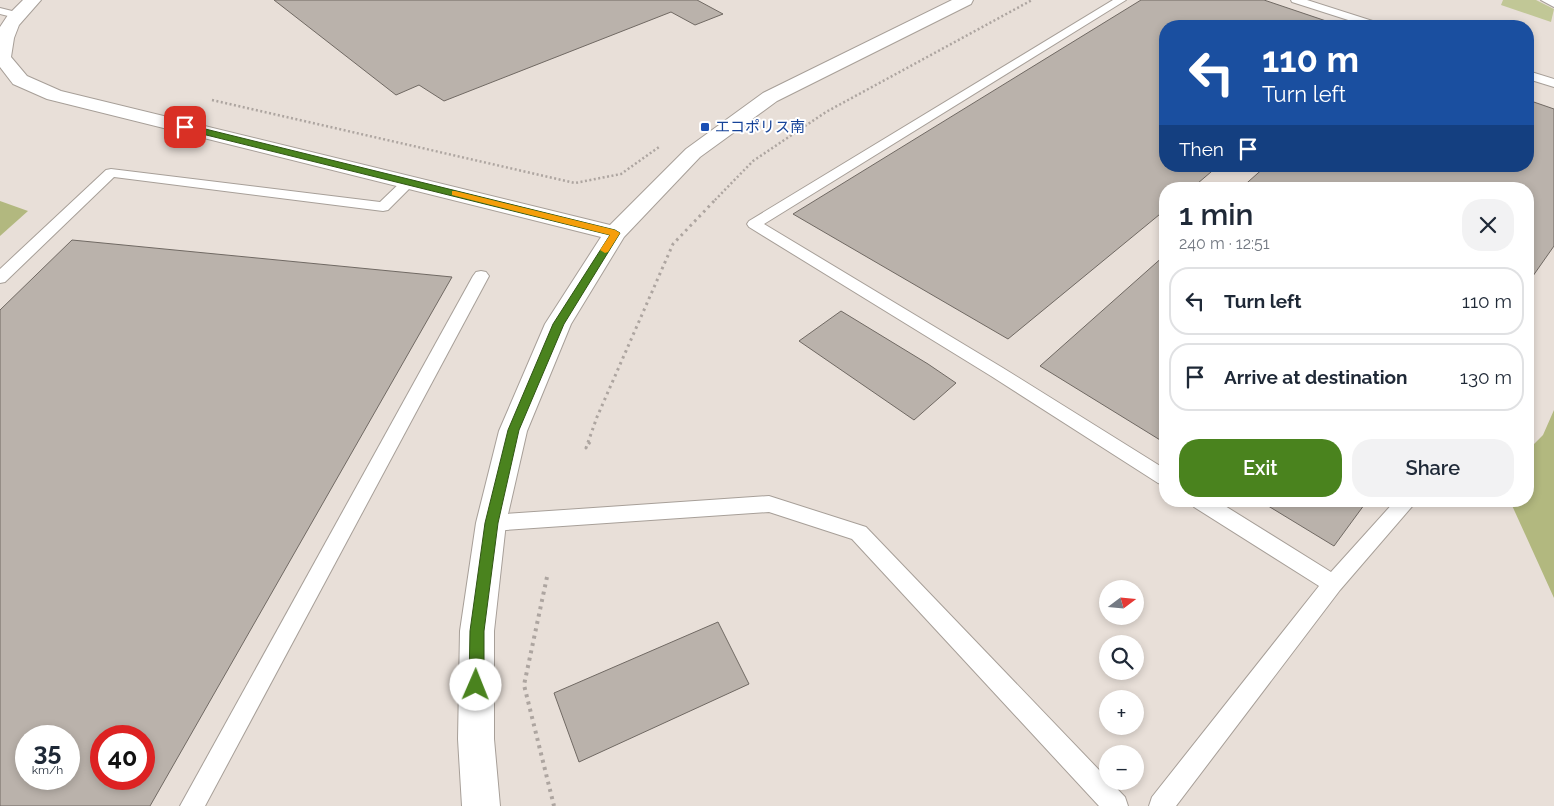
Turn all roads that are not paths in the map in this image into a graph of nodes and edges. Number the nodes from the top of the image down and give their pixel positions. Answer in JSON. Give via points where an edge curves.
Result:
{"nodes":[{"id":1,"x":33,"y":0,"type":"edge"},
{"id":2,"x":965,"y":0,"type":"edge"},
{"id":3,"x":1121,"y":0,"type":"edge"},
{"id":4,"x":1296,"y":0,"type":"edge"},
{"id":5,"x":1546,"y":0,"type":"edge"},
{"id":6,"x":1554,"y":4,"type":"edge"},
{"id":7,"x":8,"y":13,"type":"edge"},
{"id":8,"x":1359,"y":20,"type":"edge"},
{"id":9,"x":1534,"y":77,"type":"edge"},
{"id":10,"x":1554,"y":83,"type":"edge"},
{"id":11,"x":409,"y":182,"type":"junction"},
{"id":12,"x":615,"y":233,"type":"junction"},
{"id":13,"x":481,"y":276,"type":"dead end"},
{"id":14,"x":0,"y":278,"type":"edge"},
{"id":15,"x":1159,"y":474,"type":"edge"},
{"id":16,"x":1211,"y":507,"type":"edge"},
{"id":17,"x":1401,"y":507,"type":"edge"},
{"id":18,"x":491,"y":523,"type":"junction"},
{"id":19,"x":1333,"y":584,"type":"junction"},
{"id":20,"x":192,"y":806,"type":"edge"},
{"id":21,"x":481,"y":806,"type":"edge"},
{"id":22,"x":1116,"y":806,"type":"edge"},
{"id":23,"x":1161,"y":806,"type":"edge"}],
"edges":[{"from":1,"to":7,"type":"street"},
{"from":2,"to":12,"type":"street","via":[[770,97],[693,153]]},
{"from":3,"to":15,"type":"lane","via":[[754,224]]},
{"from":4,"to":8,"type":"lane"},
{"from":5,"to":6,"type":"lane"},
{"from":7,"to":11,"type":"street","via":[[2,57],[20,80],[54,95]]},
{"from":9,"to":10,"type":"lane"},
{"from":11,"to":12,"type":"street"},
{"from":11,"to":14,"type":"lane","via":[[383,207],[111,173]]},
{"from":12,"to":18,"type":"street","via":[[558,324],[513,430]]},
{"from":13,"to":20,"type":"lane"},
{"from":16,"to":19,"type":"lane"},
{"from":17,"to":19,"type":"lane"},
{"from":18,"to":21,"type":"street","via":[[477,631],[476,739]]},
{"from":18,"to":22,"type":"lane","via":[[769,504],[859,533]]},
{"from":19,"to":23,"type":"lane"}]}
